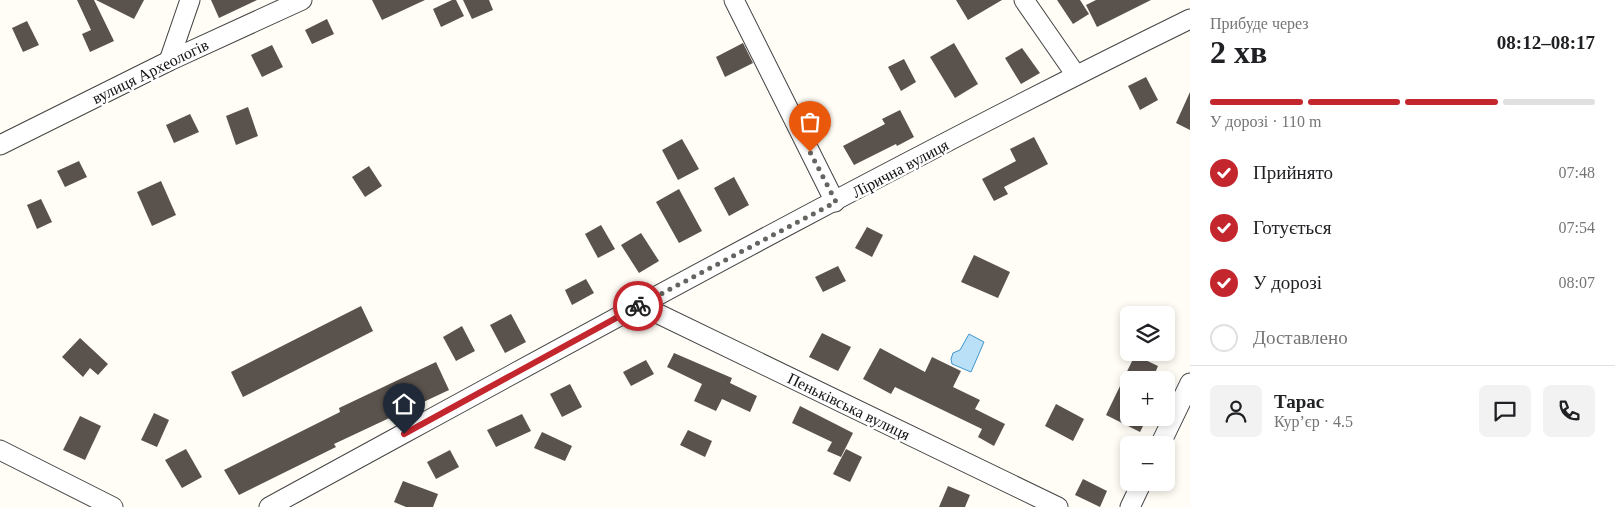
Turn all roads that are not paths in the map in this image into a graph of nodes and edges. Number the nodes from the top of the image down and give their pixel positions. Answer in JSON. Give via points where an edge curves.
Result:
{"nodes":[{"id":1,"x":190,"y":0,"type":"edge"},
{"id":2,"x":302,"y":0,"type":"edge"},
{"id":3,"x":734,"y":0,"type":"edge"},
{"id":4,"x":1024,"y":0,"type":"edge"},
{"id":5,"x":1190,"y":19,"type":"edge"},
{"id":6,"x":168,"y":61,"type":"junction"},
{"id":7,"x":1076,"y":75,"type":"junction"},
{"id":8,"x":0,"y":145,"type":"edge"},
{"id":9,"x":836,"y":202,"type":"junction"},
{"id":10,"x":640,"y":306,"type":"junction"},
{"id":11,"x":1190,"y":383,"type":"edge"},
{"id":12,"x":1164,"y":436,"type":"edge"},
{"id":13,"x":0,"y":450,"type":"edge"},
{"id":14,"x":1138,"y":491,"type":"edge"},
{"id":15,"x":113,"y":507,"type":"edge"},
{"id":16,"x":269,"y":507,"type":"edge"},
{"id":17,"x":1058,"y":507,"type":"edge"},
{"id":18,"x":1130,"y":507,"type":"edge"}],
"edges":[{"from":1,"to":6,"type":"street"},
{"from":2,"to":6,"type":"street","name":"вулиця Археологів"},
{"from":3,"to":9,"type":"street"},
{"from":4,"to":7,"type":"street"},
{"from":5,"to":7,"type":"street","name":"Лірична вулиця"},
{"from":6,"to":8,"type":"street","name":"вулиця Археологів"},
{"from":7,"to":9,"type":"street","name":"Лірична вулиця"},
{"from":9,"to":10,"type":"street","name":"Лірична вулиця"},
{"from":10,"to":16,"type":"street","name":"Лірична вулиця"},
{"from":10,"to":17,"type":"street","name":"Пеньківська вулиця"},
{"from":11,"to":12,"type":"street"},
{"from":13,"to":15,"type":"street"},
{"from":14,"to":18,"type":"street"}]}
